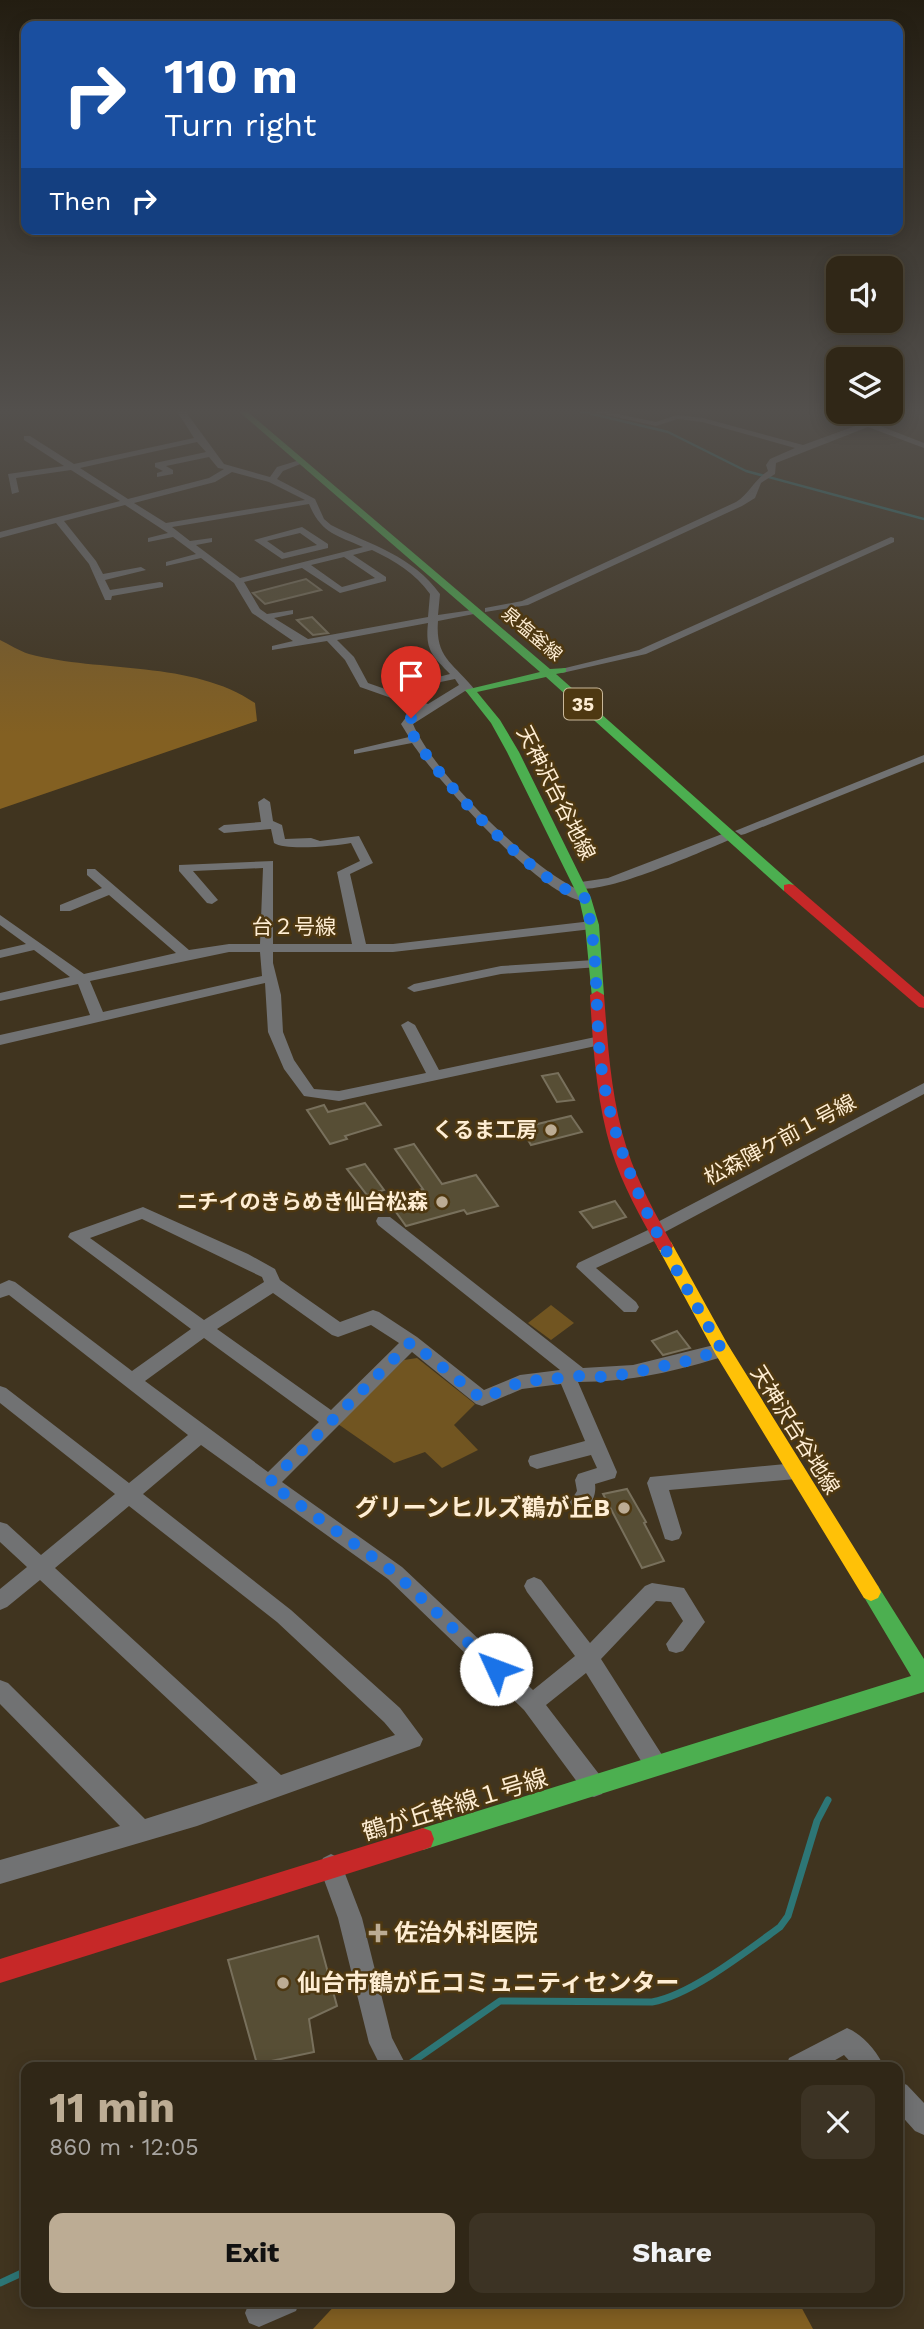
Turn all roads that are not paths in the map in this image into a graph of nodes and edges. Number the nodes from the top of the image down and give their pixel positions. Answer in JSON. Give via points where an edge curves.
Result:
{"nodes":[{"id":1,"x":72,"y":517,"type":"edge"},
{"id":2,"x":150,"y":517,"type":"edge"},
{"id":3,"x":214,"y":517,"type":"edge"},
{"id":4,"x":272,"y":517,"type":"edge"},
{"id":5,"x":319,"y":517,"type":"edge"},
{"id":6,"x":365,"y":517,"type":"edge"},
{"id":7,"x":375,"y":517,"type":"edge"},
{"id":8,"x":712,"y":517,"type":"edge"},
{"id":9,"x":210,"y":518,"type":"junction"},
{"id":10,"x":264,"y":519,"type":"dead end"},
{"id":11,"x":58,"y":520,"type":"junction"},
{"id":12,"x":164,"y":526,"type":"junction"},
{"id":13,"x":272,"y":527,"type":"dead end"},
{"id":14,"x":219,"y":528,"type":"dead end"},
{"id":15,"x":175,"y":534,"type":"junction"},
{"id":16,"x":385,"y":534,"type":"junction"},
{"id":17,"x":280,"y":535,"type":"junction"},
{"id":18,"x":0,"y":536,"type":"edge"},
{"id":19,"x":151,"y":540,"type":"dead end"},
{"id":20,"x":209,"y":540,"type":"dead end"},
{"id":21,"x":891,"y":540,"type":"dead end"},
{"id":22,"x":360,"y":543,"type":"junction"},
{"id":23,"x":187,"y":544,"type":"junction"},
{"id":24,"x":373,"y":547,"type":"junction"},
{"id":25,"x":310,"y":550,"type":"junction"},
{"id":26,"x":346,"y":554,"type":"junction"},
{"id":27,"x":203,"y":555,"type":"junction"},
{"id":28,"x":325,"y":560,"type":"junction"},
{"id":29,"x":169,"y":564,"type":"dead end"},
{"id":30,"x":304,"y":565,"type":"junction"},
{"id":31,"x":141,"y":570,"type":"dead end"},
{"id":32,"x":99,"y":578,"type":"junction"},
{"id":33,"x":238,"y":581,"type":"junction"},
{"id":34,"x":160,"y":585,"type":"dead end"},
{"id":35,"x":482,"y":611,"type":"junction"},
{"id":36,"x":289,"y":612,"type":"dead end"},
{"id":37,"x":432,"y":617,"type":"junction"},
{"id":38,"x":266,"y":618,"type":"junction"},
{"id":39,"x":329,"y":637,"type":"junction"},
{"id":40,"x":303,"y":641,"type":"junction"},
{"id":41,"x":276,"y":648,"type":"dead end"},
{"id":42,"x":555,"y":672,"type":"junction"},
{"id":43,"x":456,"y":676,"type":"junction"},
{"id":44,"x":416,"y":684,"type":"dead end"},
{"id":45,"x":467,"y":688,"type":"junction"},
{"id":46,"x":426,"y":707,"type":"junction"},
{"id":47,"x":416,"y":739,"type":"junction"},
{"id":48,"x":358,"y":752,"type":"dead end"},
{"id":49,"x":924,"y":758,"type":"edge"},
{"id":50,"x":264,"y":802,"type":"dead end"},
{"id":51,"x":267,"y":825,"type":"junction"},
{"id":52,"x":224,"y":829,"type":"dead end"},
{"id":53,"x":735,"y":833,"type":"junction"},
{"id":54,"x":91,"y":872,"type":"dead end"},
{"id":55,"x":112,"y":889,"type":"junction"},
{"id":56,"x":583,"y":892,"type":"junction"},
{"id":57,"x":212,"y":900,"type":"dead end"},
{"id":58,"x":65,"y":908,"type":"dead end"},
{"id":59,"x":0,"y":919,"type":"edge"},
{"id":60,"x":592,"y":925,"type":"junction"},
{"id":61,"x":36,"y":946,"type":"junction"},
{"id":62,"x":360,"y":948,"type":"junction"},
{"id":63,"x":268,"y":949,"type":"junction"},
{"id":64,"x":0,"y":954,"type":"edge"},
{"id":65,"x":186,"y":955,"type":"junction"},
{"id":66,"x":594,"y":964,"type":"junction"},
{"id":67,"x":270,"y":978,"type":"junction"},
{"id":68,"x":83,"y":980,"type":"junction"},
{"id":69,"x":414,"y":988,"type":"dead end"},
{"id":70,"x":924,"y":988,"type":"edge"},
{"id":71,"x":0,"y":998,"type":"edge"},
{"id":72,"x":924,"y":1004,"type":"edge"},
{"id":73,"x":97,"y":1017,"type":"junction"},
{"id":74,"x":408,"y":1025,"type":"dead end"},
{"id":75,"x":0,"y":1040,"type":"edge"},
{"id":76,"x":600,"y":1041,"type":"junction"},
{"id":77,"x":435,"y":1077,"type":"junction"},
{"id":78,"x":924,"y":1088,"type":"edge"},
{"id":79,"x":384,"y":1221,"type":"dead end"},
{"id":80,"x":657,"y":1231,"type":"junction"},
{"id":81,"x":273,"y":1284,"type":"junction"},
{"id":82,"x":0,"y":1292,"type":"edge"},
{"id":83,"x":630,"y":1307,"type":"dead end"},
{"id":84,"x":203,"y":1329,"type":"junction"},
{"id":85,"x":411,"y":1342,"type":"junction"},
{"id":86,"x":722,"y":1350,"type":"junction"},
{"id":87,"x":573,"y":1377,"type":"junction"},
{"id":88,"x":132,"y":1381,"type":"junction"},
{"id":89,"x":0,"y":1393,"type":"edge"},
{"id":90,"x":332,"y":1421,"type":"junction"},
{"id":91,"x":201,"y":1434,"type":"junction"},
{"id":92,"x":596,"y":1446,"type":"junction"},
{"id":93,"x":537,"y":1461,"type":"dead end"},
{"id":94,"x":796,"y":1471,"type":"junction"},
{"id":95,"x":269,"y":1483,"type":"junction"},
{"id":96,"x":128,"y":1495,"type":"junction"},
{"id":97,"x":580,"y":1502,"type":"dead end"},
{"id":98,"x":0,"y":1530,"type":"edge"},
{"id":99,"x":671,"y":1533,"type":"dead end"},
{"id":100,"x":42,"y":1567,"type":"junction"},
{"id":101,"x":534,"y":1586,"type":"dead end"},
{"id":102,"x":0,"y":1601,"type":"edge"},
{"id":103,"x":676,"y":1644,"type":"dead end"},
{"id":104,"x":589,"y":1658,"type":"junction"},
{"id":105,"x":924,"y":1680,"type":"edge"},
{"id":106,"x":0,"y":1690,"type":"edge"},
{"id":107,"x":532,"y":1703,"type":"junction"},
{"id":108,"x":656,"y":1765,"type":"junction"},
{"id":109,"x":594,"y":1786,"type":"junction"},
{"id":110,"x":278,"y":1787,"type":"junction"},
{"id":111,"x":141,"y":1831,"type":"junction"},
{"id":112,"x":331,"y":1867,"type":"junction"},
{"id":113,"x":0,"y":1872,"type":"edge"},
{"id":114,"x":0,"y":1971,"type":"edge"},
{"id":115,"x":390,"y":2059,"type":"edge"},
{"id":116,"x":807,"y":2062,"type":"edge"},
{"id":117,"x":867,"y":2062,"type":"edge"},
{"id":118,"x":903,"y":2099,"type":"edge"},
{"id":119,"x":924,"y":2122,"type":"edge"},
{"id":120,"x":272,"y":2307,"type":"edge"},
{"id":121,"x":259,"y":2313,"type":"dead end"}],
"edges":[{"from":1,"to":11,"type":"street"},
{"from":2,"to":12,"type":"street"},
{"from":3,"to":9,"type":"street"},
{"from":4,"to":10,"type":"street"},
{"from":5,"to":22,"type":"street","via":[[328,527]]},
{"from":6,"to":16,"type":"main road","name":"泉塩釜線","number":"35"},
{"from":7,"to":35,"type":"main road","name":"泉塩釜線","number":"35"},
{"from":8,"to":35,"type":"street","via":[[525,603]]},
{"from":9,"to":12,"type":"street","via":[[192,517]]},
{"from":9,"to":14,"type":"street"},
{"from":11,"to":18,"type":"street"},
{"from":11,"to":32,"type":"street","via":[[93,563]]},
{"from":12,"to":15,"type":"street"},
{"from":13,"to":17,"type":"street"},
{"from":15,"to":19,"type":"street"},
{"from":15,"to":23,"type":"street"},
{"from":16,"to":22,"type":"street"},
{"from":16,"to":35,"type":"main road","name":"泉塩釜線","number":"35"},
{"from":17,"to":25,"type":"street","via":[[302,530],[325,546]]},
{"from":17,"to":25,"type":"street","via":[[260,540],[282,556]]},
{"from":20,"to":23,"type":"street"},
{"from":21,"to":42,"type":"street","via":[[667,642]]},
{"from":22,"to":24,"type":"street"},
{"from":23,"to":27,"type":"street"},
{"from":24,"to":26,"type":"street"},
{"from":24,"to":37,"type":"street","via":[[406,564],[431,587],[436,602]]},
{"from":25,"to":28,"type":"street"},
{"from":26,"to":28,"type":"street"},
{"from":26,"to":30,"type":"street","via":[[383,579],[340,590]]},
{"from":27,"to":29,"type":"street"},
{"from":27,"to":33,"type":"street"},
{"from":28,"to":30,"type":"street"},
{"from":30,"to":33,"type":"street"},
{"from":31,"to":32,"type":"street"},
{"from":32,"to":34,"type":"street","via":[[107,596]]},
{"from":33,"to":38,"type":"street","via":[[256,611]]},
{"from":35,"to":37,"type":"street"},
{"from":35,"to":42,"type":"main road","name":"泉塩釜線","number":"35"},
{"from":36,"to":38,"type":"street"},
{"from":37,"to":39,"type":"street"},
{"from":37,"to":43,"type":"street","via":[[431,641]]},
{"from":38,"to":40,"type":"street"},
{"from":39,"to":40,"type":"street"},
{"from":39,"to":46,"type":"street","via":[[350,659],[365,685]]},
{"from":40,"to":41,"type":"street"},
{"from":42,"to":45,"type":"main road"},
{"from":42,"to":53,"type":"main road","name":"泉塩釜線","number":"35"},
{"from":43,"to":44,"type":"street"},
{"from":43,"to":45,"type":"street"},
{"from":45,"to":46,"type":"street"},
{"from":45,"to":56,"type":"main road","name":"天神沢台谷地線","via":[[496,722]]},
{"from":46,"to":47,"type":"street","via":[[407,724]]},
{"from":47,"to":48,"type":"street"},
{"from":47,"to":56,"type":"street","via":[[462,800],[500,839],[570,893]]},
{"from":49,"to":53,"type":"street"},
{"from":50,"to":51,"type":"street"},
{"from":51,"to":52,"type":"street"},
{"from":51,"to":62,"type":"street","via":[[276,825],[280,843],[318,845],[355,839],[367,863],[343,872]]},
{"from":53,"to":56,"type":"street"},
{"from":53,"to":70,"type":"main road","name":"泉塩釜線","number":"35"},
{"from":53,"to":72,"type":"main road","name":"泉塩釜線","number":"35","via":[[813,910]]},
{"from":54,"to":55,"type":"street"},
{"from":55,"to":58,"type":"street"},
{"from":55,"to":65,"type":"street"},
{"from":56,"to":60,"type":"main road","name":"天神沢台谷地線"},
{"from":57,"to":63,"type":"street","via":[[183,867],[270,864]]},
{"from":59,"to":61,"type":"street"},
{"from":60,"to":62,"type":"street","name":"台２号線"},
{"from":60,"to":66,"type":"main road","name":"天神沢台谷地線"},
{"from":61,"to":64,"type":"street"},
{"from":61,"to":68,"type":"street"},
{"from":62,"to":63,"type":"street","name":"台２号線"},
{"from":63,"to":65,"type":"street","name":"台２号線","via":[[229,948]]},
{"from":63,"to":67,"type":"street"},
{"from":65,"to":68,"type":"street","name":"台２号線"},
{"from":66,"to":69,"type":"street","via":[[500,970]]},
{"from":66,"to":76,"type":"main road","name":"天神沢台谷地線"},
{"from":67,"to":73,"type":"street"},
{"from":67,"to":77,"type":"street","via":[[276,992],[274,1025],[290,1070],[309,1093],[339,1096]]},
{"from":68,"to":71,"type":"street","name":"台２号線"},
{"from":68,"to":73,"type":"street"},
{"from":73,"to":75,"type":"street"},
{"from":74,"to":77,"type":"street"},
{"from":76,"to":77,"type":"street"},
{"from":76,"to":80,"type":"main road","name":"天神沢台谷地線","via":[[615,1136]]},
{"from":78,"to":80,"type":"street","name":"松森陣ケ前１号線"},
{"from":79,"to":87,"type":"street"},
{"from":80,"to":83,"type":"street","name":"松森陣ケ前１号線","via":[[584,1267]]},
{"from":80,"to":86,"type":"main road","name":"天神沢台谷地線"},
{"from":81,"to":84,"type":"street"},
{"from":81,"to":84,"type":"street","via":[[269,1273],[242,1258],[143,1213],[76,1237]]},
{"from":81,"to":85,"type":"street","via":[[338,1330],[373,1317]]},
{"from":82,"to":88,"type":"street","via":[[9,1286]]},
{"from":84,"to":88,"type":"street"},
{"from":84,"to":90,"type":"street"},
{"from":85,"to":87,"type":"street","via":[[482,1399],[520,1382]]},
{"from":85,"to":90,"type":"street"},
{"from":86,"to":87,"type":"street","via":[[610,1377]]},
{"from":86,"to":94,"type":"main road","name":"天神沢台谷地線"},
{"from":87,"to":92,"type":"street"},
{"from":88,"to":91,"type":"street"},
{"from":89,"to":96,"type":"street"},
{"from":90,"to":95,"type":"street"},
{"from":91,"to":95,"type":"street"},
{"from":91,"to":96,"type":"street"},
{"from":92,"to":93,"type":"street"},
{"from":92,"to":97,"type":"street","via":[[608,1472],[584,1480],[587,1493]]},
{"from":94,"to":99,"type":"street","via":[[657,1483]]},
{"from":94,"to":105,"type":"main road","name":"天神沢台谷地線"},
{"from":95,"to":107,"type":"street","via":[[395,1573]]},
{"from":96,"to":100,"type":"street"},
{"from":96,"to":110,"type":"street","via":[[284,1616],[412,1739]]},
{"from":98,"to":100,"type":"street"},
{"from":100,"to":102,"type":"street"},
{"from":100,"to":110,"type":"street"},
{"from":101,"to":104,"type":"street"},
{"from":103,"to":104,"type":"street","via":[[695,1622],[677,1594],[652,1592]]},
{"from":104,"to":107,"type":"street"},
{"from":104,"to":108,"type":"street"},
{"from":105,"to":108,"type":"main road","name":"鶴が丘幹線１号線"},
{"from":106,"to":111,"type":"street"},
{"from":107,"to":109,"type":"street"},
{"from":108,"to":109,"type":"main road","name":"鶴が丘幹線１号線"},
{"from":109,"to":112,"type":"main road","name":"鶴が丘幹線１号線"},
{"from":110,"to":111,"type":"street"},
{"from":111,"to":113,"type":"street"},
{"from":112,"to":114,"type":"main road","name":"鶴が丘幹線１号線"},
{"from":112,"to":115,"type":"street","via":[[350,1918],[381,2043]]},
{"from":116,"to":117,"type":"street","via":[[847,2040]]},
{"from":118,"to":119,"type":"street"},
{"from":120,"to":121,"type":"street"}]}
